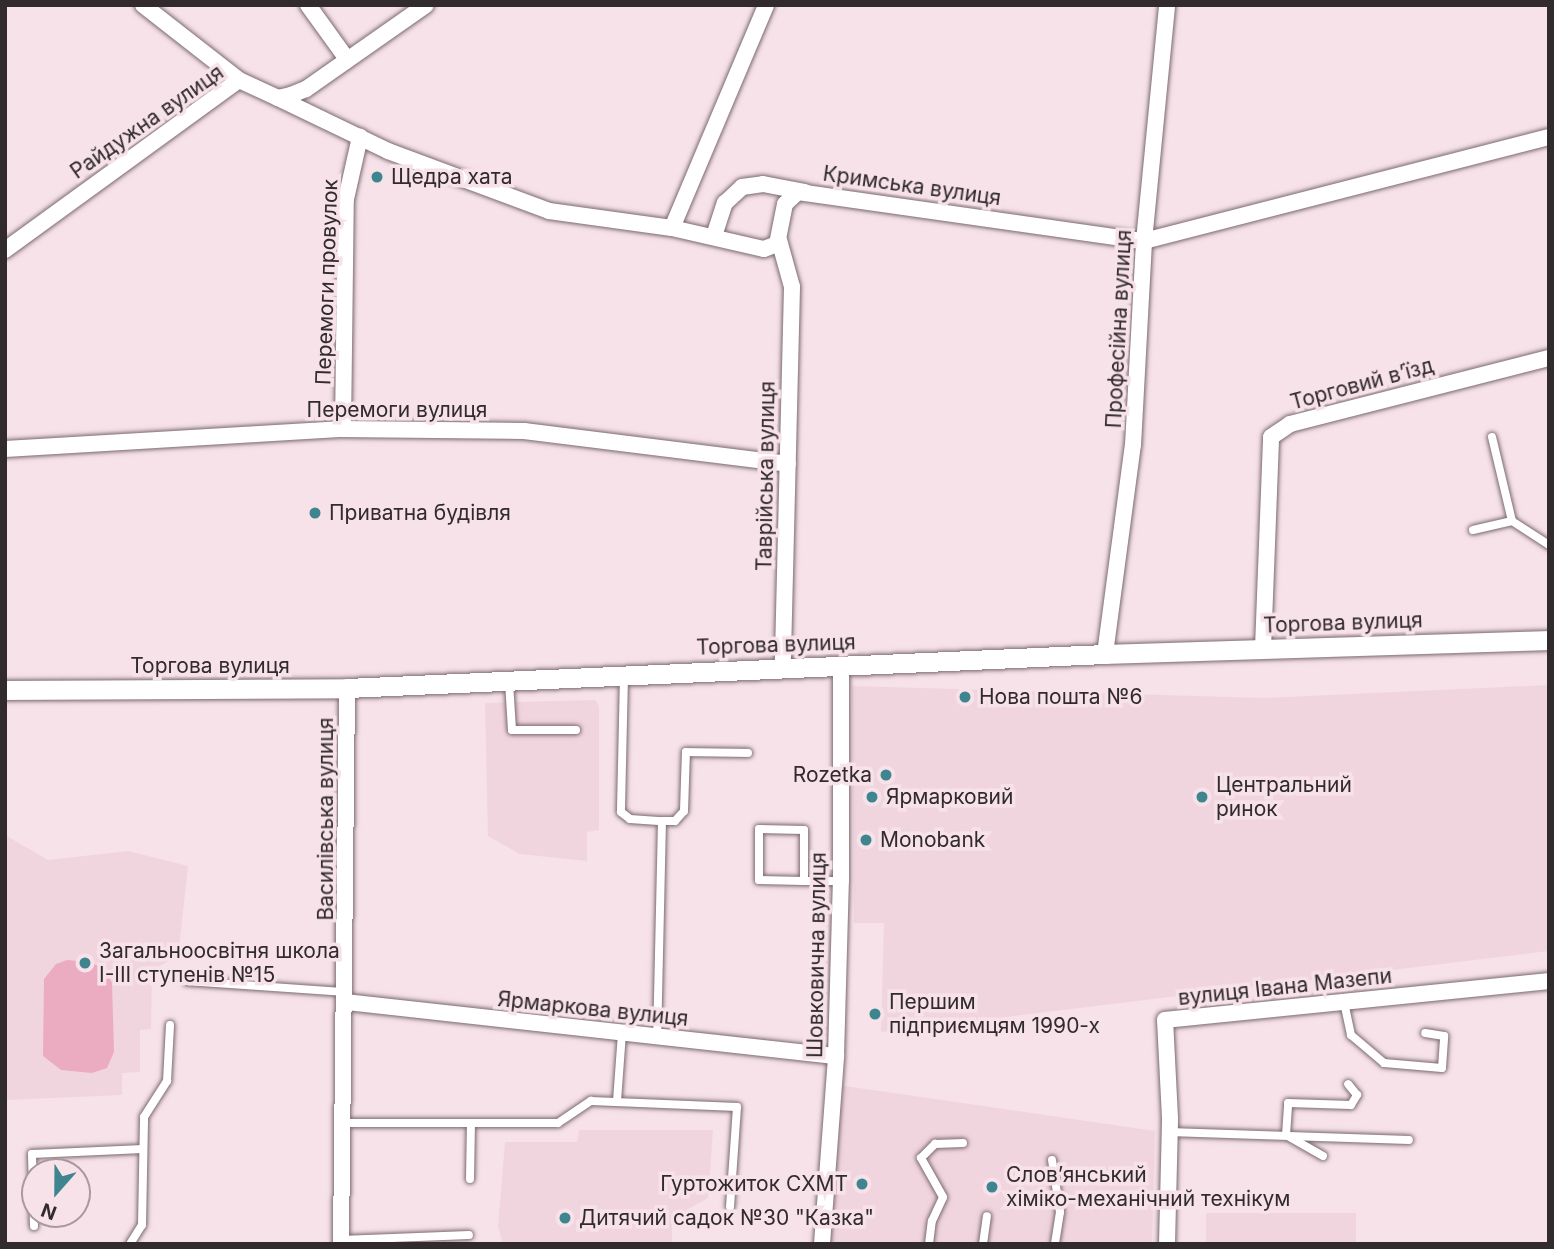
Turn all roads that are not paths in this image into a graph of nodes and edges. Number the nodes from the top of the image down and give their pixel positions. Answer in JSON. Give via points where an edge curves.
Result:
{"nodes":[{"id":1,"x":143,"y":5,"type":"edge"},
{"id":2,"x":308,"y":5,"type":"edge"},
{"id":3,"x":426,"y":5,"type":"edge"},
{"id":4,"x":766,"y":5,"type":"edge"},
{"id":5,"x":1167,"y":5,"type":"edge"},
{"id":6,"x":347,"y":59,"type":"junction"},
{"id":7,"x":239,"y":80,"type":"junction"},
{"id":8,"x":278,"y":98,"type":"junction"},
{"id":9,"x":1549,"y":137,"type":"edge"},
{"id":10,"x":360,"y":138,"type":"junction"},
{"id":11,"x":805,"y":191,"type":"junction"},
{"id":12,"x":672,"y":228,"type":"junction"},
{"id":13,"x":714,"y":236,"type":"junction"},
{"id":14,"x":779,"y":240,"type":"junction"},
{"id":15,"x":1144,"y":241,"type":"junction"},
{"id":16,"x":756,"y":248,"type":"junction"},
{"id":17,"x":5,"y":250,"type":"edge"},
{"id":18,"x":792,"y":287,"type":"junction"},
{"id":19,"x":1549,"y":358,"type":"edge"},
{"id":20,"x":343,"y":429,"type":"junction"},
{"id":21,"x":1492,"y":437,"type":"dead end"},
{"id":22,"x":5,"y":449,"type":"edge"},
{"id":23,"x":788,"y":464,"type":"junction"},
{"id":24,"x":1512,"y":521,"type":"junction"},
{"id":25,"x":1473,"y":530,"type":"dead end"},
{"id":26,"x":1549,"y":545,"type":"edge"},
{"id":27,"x":1549,"y":640,"type":"edge"},
{"id":28,"x":1263,"y":648,"type":"junction"},
{"id":29,"x":1105,"y":654,"type":"junction"},
{"id":30,"x":841,"y":666,"type":"junction"},
{"id":31,"x":783,"y":667,"type":"junction"},
{"id":32,"x":624,"y":673,"type":"junction"},
{"id":33,"x":509,"y":681,"type":"junction"},
{"id":34,"x":347,"y":688,"type":"junction"},
{"id":35,"x":5,"y":691,"type":"edge"},
{"id":36,"x":576,"y":730,"type":"dead end"},
{"id":37,"x":748,"y":754,"type":"dead end"},
{"id":38,"x":662,"y":821,"type":"junction"},
{"id":39,"x":804,"y":881,"type":"junction"},
{"id":40,"x":841,"y":881,"type":"junction"},
{"id":41,"x":187,"y":981,"type":"dead end"},
{"id":42,"x":1549,"y":981,"type":"edge"},
{"id":43,"x":346,"y":997,"type":"junction"},
{"id":44,"x":1344,"y":1002,"type":"junction"},
{"id":45,"x":170,"y":1025,"type":"dead end"},
{"id":46,"x":622,"y":1033,"type":"junction"},
{"id":47,"x":1425,"y":1033,"type":"dead end"},
{"id":48,"x":657,"y":1037,"type":"junction"},
{"id":49,"x":836,"y":1056,"type":"junction"},
{"id":50,"x":1348,"y":1084,"type":"dead end"},
{"id":51,"x":617,"y":1101,"type":"junction"},
{"id":52,"x":341,"y":1123,"type":"junction"},
{"id":53,"x":471,"y":1123,"type":"junction"},
{"id":54,"x":1169,"y":1132,"type":"junction"},
{"id":55,"x":1286,"y":1135,"type":"junction"},
{"id":56,"x":1409,"y":1140,"type":"dead end"},
{"id":57,"x":963,"y":1143,"type":"dead end"},
{"id":58,"x":143,"y":1149,"type":"junction"},
{"id":59,"x":1323,"y":1156,"type":"dead end"},
{"id":60,"x":32,"y":1158,"type":"edge"},
{"id":61,"x":1052,"y":1160,"type":"dead end"},
{"id":62,"x":470,"y":1179,"type":"dead end"},
{"id":63,"x":730,"y":1207,"type":"dead end"},
{"id":64,"x":987,"y":1216,"type":"dead end"},
{"id":65,"x":469,"y":1236,"type":"dead end"},
{"id":66,"x":341,"y":1242,"type":"edge"},
{"id":67,"x":130,"y":1244,"type":"edge"},
{"id":68,"x":822,"y":1244,"type":"edge"},
{"id":69,"x":929,"y":1244,"type":"edge"},
{"id":70,"x":983,"y":1244,"type":"edge"},
{"id":71,"x":1055,"y":1244,"type":"edge"},
{"id":72,"x":1167,"y":1244,"type":"edge"}],
"edges":[{"from":1,"to":7,"type":"street"},
{"from":2,"to":6,"type":"street"},
{"from":3,"to":6,"type":"street"},
{"from":4,"to":12,"type":"street"},
{"from":5,"to":15,"type":"street","name":"Професійна вулиця"},
{"from":6,"to":8,"type":"street","via":[[306,89]]},
{"from":7,"to":8,"type":"street","name":"Райдужна вулиця"},
{"from":7,"to":17,"type":"street","name":"Райдужна вулиця"},
{"from":8,"to":10,"type":"street"},
{"from":9,"to":15,"type":"street","name":"Кримська вулиця"},
{"from":10,"to":12,"type":"street","via":[[549,211]]},
{"from":10,"to":20,"type":"street","name":"Перемоги провулок","via":[[346,199]]},
{"from":11,"to":13,"type":"street","via":[[763,184],[742,187],[725,203]]},
{"from":11,"to":14,"type":"street","name":"Кримська вулиця","via":[[792,195],[785,204]]},
{"from":11,"to":15,"type":"street","name":"Кримська вулиця"},
{"from":12,"to":13,"type":"street"},
{"from":13,"to":16,"type":"street"},
{"from":14,"to":16,"type":"street","via":[[770,248]]},
{"from":14,"to":18,"type":"street","name":"Таврійська вулиця"},
{"from":15,"to":29,"type":"street","name":"Професійна вулиця","via":[[1133,445]]},
{"from":16,"to":18,"type":"street","via":[[777,264]]},
{"from":18,"to":23,"type":"street","name":"Таврійська вулиця"},
{"from":19,"to":28,"type":"street","name":"Торговий в’їзд","via":[[1290,424],[1271,438]]},
{"from":20,"to":22,"type":"street","name":"Перемоги вулиця"},
{"from":20,"to":23,"type":"street","name":"Перемоги вулиця","via":[[524,431]]},
{"from":21,"to":24,"type":"lane"},
{"from":23,"to":31,"type":"street","name":"Таврійська вулиця"},
{"from":24,"to":25,"type":"lane"},
{"from":24,"to":26,"type":"lane"},
{"from":27,"to":28,"type":"street","name":"Торгова вулиця"},
{"from":28,"to":29,"type":"street","name":"Торгова вулиця"},
{"from":29,"to":30,"type":"street","name":"Торгова вулиця"},
{"from":30,"to":31,"type":"street","name":"Торгова вулиця"},
{"from":30,"to":40,"type":"street","name":"Шовковична вулиця"},
{"from":31,"to":32,"type":"street","name":"Торгова вулиця"},
{"from":32,"to":33,"type":"street","name":"Торгова вулиця"},
{"from":32,"to":38,"type":"lane","via":[[621,812],[630,819]]},
{"from":33,"to":34,"type":"street","name":"Торгова вулиця"},
{"from":33,"to":36,"type":"lane","via":[[512,730]]},
{"from":34,"to":35,"type":"street","name":"Торгова вулиця"},
{"from":34,"to":43,"type":"street","name":"Василівська вулиця"},
{"from":37,"to":38,"type":"lane","via":[[686,752],[684,811],[675,821]]},
{"from":38,"to":48,"type":"lane"},
{"from":39,"to":39,"type":"lane","via":[[759,880],[760,829],[804,830]]},
{"from":39,"to":40,"type":"lane"},
{"from":40,"to":49,"type":"street","name":"Шовковична вулиця"},
{"from":41,"to":43,"type":"lane"},
{"from":42,"to":44,"type":"street","name":"вулиця Івана Мазепи"},
{"from":43,"to":46,"type":"street","name":"Ярмаркова вулиця"},
{"from":43,"to":52,"type":"street","name":"Василівська вулиця"},
{"from":44,"to":47,"type":"lane","via":[[1351,1035],[1384,1063],[1442,1068],[1444,1036]]},
{"from":44,"to":54,"type":"street","name":"вулиця Івана Мазепи","via":[[1165,1020]]},
{"from":45,"to":58,"type":"lane","via":[[167,1081],[145,1117]]},
{"from":46,"to":48,"type":"street","name":"Ярмаркова вулиця"},
{"from":46,"to":51,"type":"lane"},
{"from":48,"to":49,"type":"street","name":"Ярмаркова вулиця"},
{"from":49,"to":68,"type":"street","name":"Шовковична вулиця"},
{"from":50,"to":55,"type":"lane","via":[[1357,1095],[1351,1105],[1288,1102]]},
{"from":51,"to":53,"type":"lane","via":[[591,1101],[558,1123]]},
{"from":51,"to":63,"type":"lane","via":[[737,1107]]},
{"from":52,"to":53,"type":"lane"},
{"from":52,"to":66,"type":"street","name":"Василівська вулиця"},
{"from":53,"to":62,"type":"lane"},
{"from":54,"to":55,"type":"lane"},
{"from":54,"to":72,"type":"street","name":"вулиця Івана Мазепи"},
{"from":55,"to":56,"type":"lane"},
{"from":55,"to":59,"type":"lane"},
{"from":57,"to":69,"type":"lane","via":[[935,1144],[921,1158],[943,1196],[932,1221]]},
{"from":58,"to":60,"type":"lane","via":[[32,1154]]},
{"from":58,"to":67,"type":"lane","via":[[142,1225]]},
{"from":61,"to":71,"type":"lane","via":[[1060,1212]]},
{"from":64,"to":70,"type":"lane"},
{"from":65,"to":66,"type":"lane"}]}
